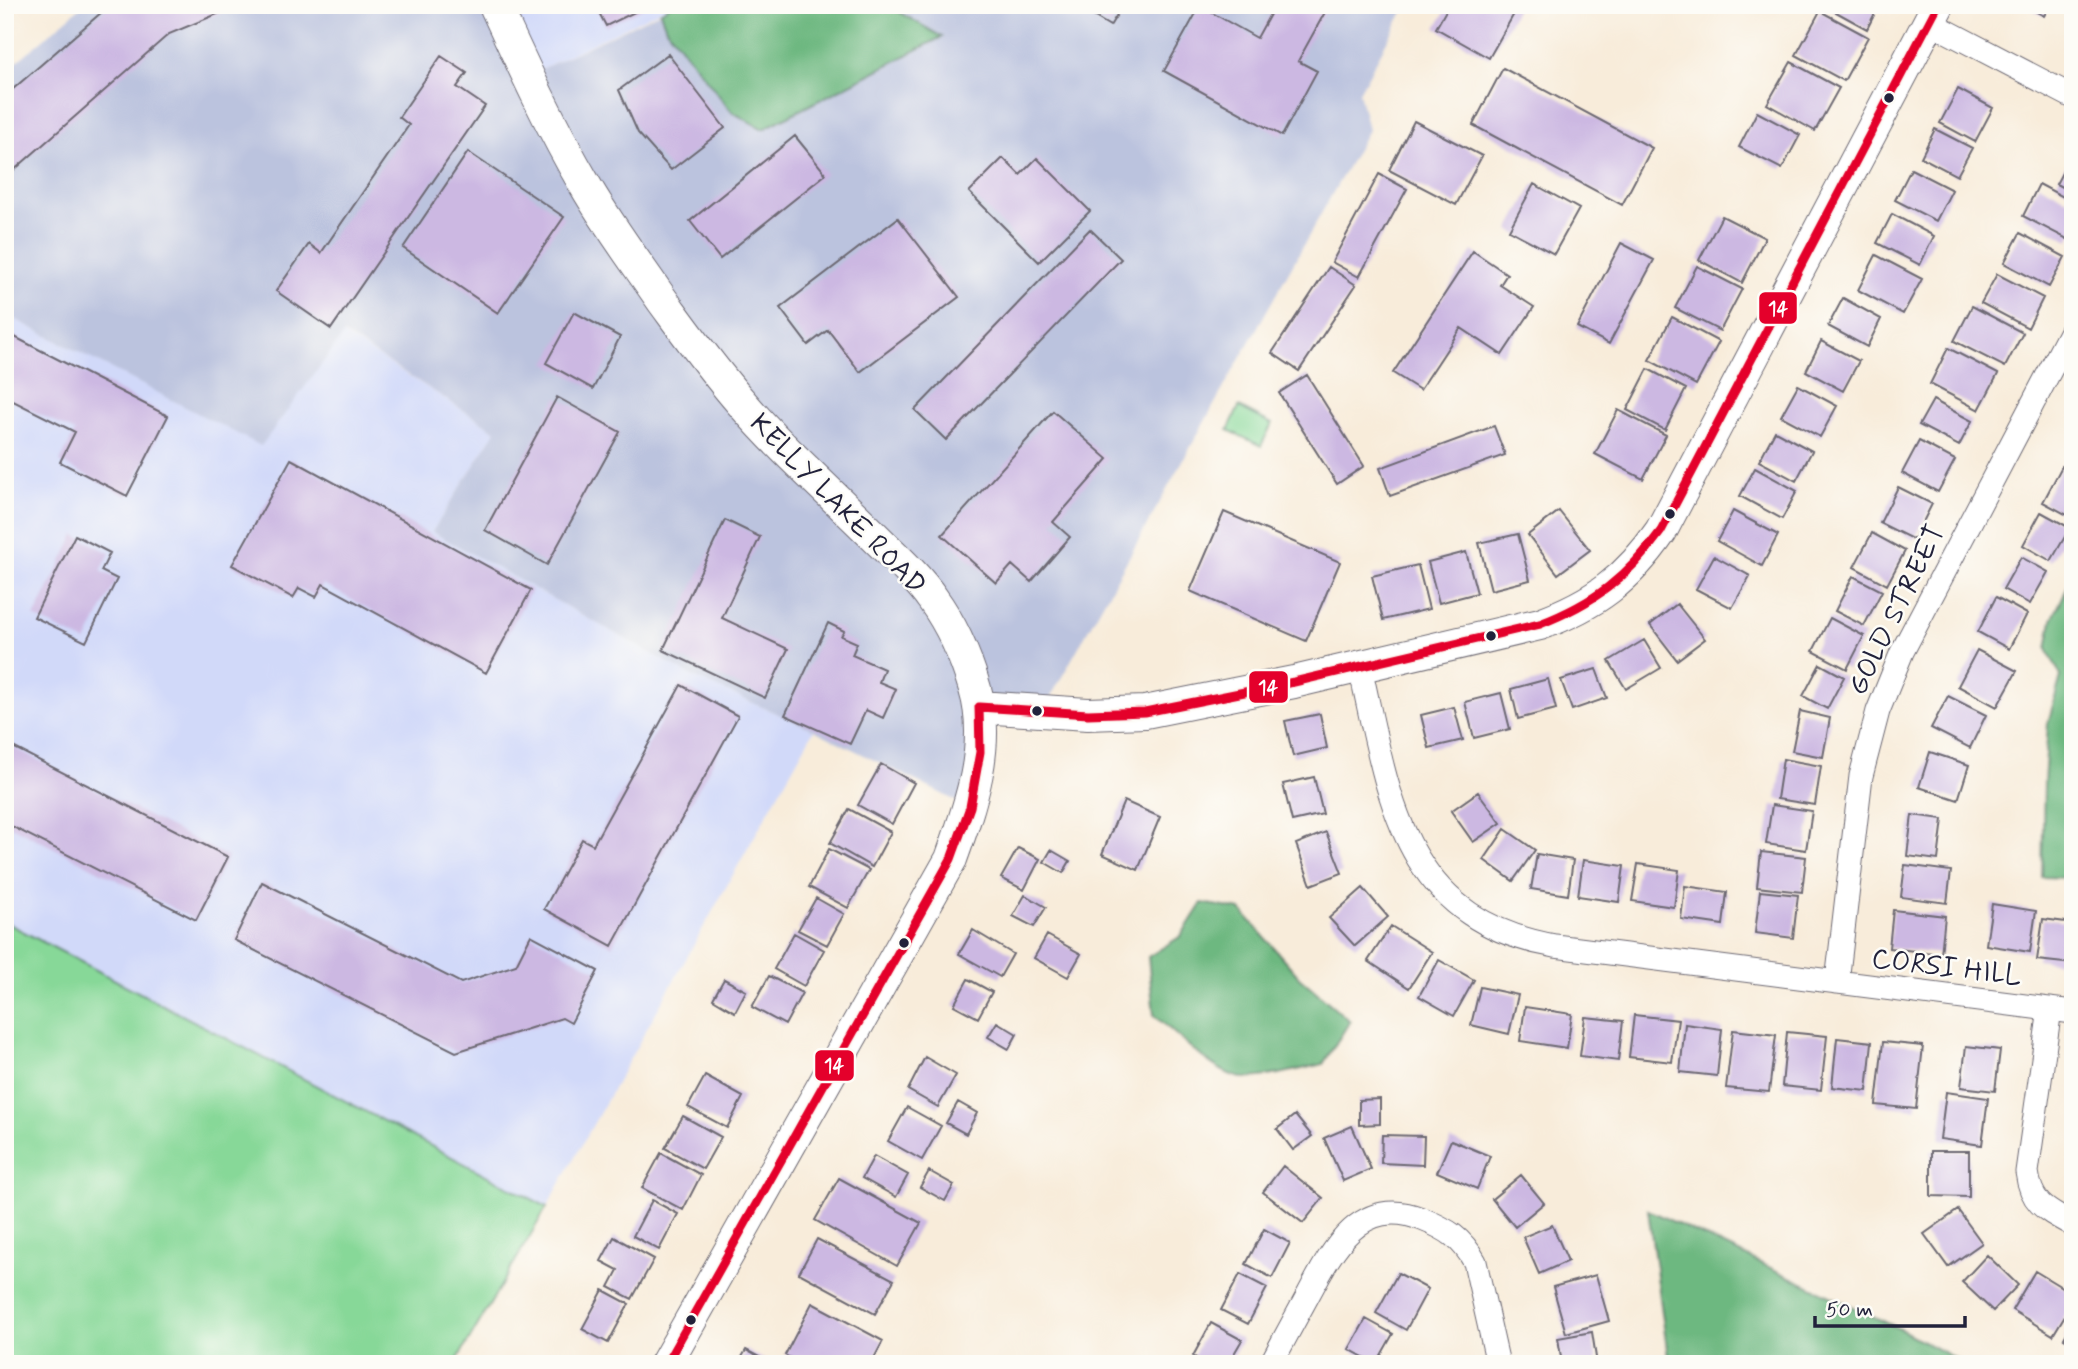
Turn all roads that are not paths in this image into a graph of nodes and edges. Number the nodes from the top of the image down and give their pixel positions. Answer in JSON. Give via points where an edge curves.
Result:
{"nodes":[{"id":1,"x":495,"y":5,"type":"edge"},
{"id":2,"x":1934,"y":14,"type":"edge"},
{"id":3,"x":2073,"y":97,"type":"edge"},
{"id":4,"x":2073,"y":327,"type":"edge"},
{"id":5,"x":1360,"y":667,"type":"junction"},
{"id":6,"x":979,"y":707,"type":"junction"},
{"id":7,"x":1837,"y":982,"type":"junction"},
{"id":8,"x":2061,"y":1011,"type":"edge"},
{"id":9,"x":2073,"y":1225,"type":"edge"},
{"id":10,"x":666,"y":1364,"type":"edge"},
{"id":11,"x":1271,"y":1364,"type":"edge"},
{"id":12,"x":1498,"y":1364,"type":"edge"}],
"edges":[{"from":1,"to":6,"type":"street","name":"KELLY LAKE ROAD","via":[[585,186],[629,253],[738,399],[932,598],[965,660]]},
{"from":2,"to":3,"type":"street"},
{"from":2,"to":5,"type":"street","via":[[1646,552],[1600,596],[1557,618]]},
{"from":4,"to":7,"type":"street","name":"GOLD STREET","via":[[1902,652],[1878,711],[1861,776]]},
{"from":5,"to":6,"type":"street","via":[[1144,712],[1088,714]]},
{"from":5,"to":7,"type":"street","name":"CORSI HILL","via":[[1391,798],[1409,845],[1436,884],[1480,921],[1516,937],[1555,946]]},
{"from":6,"to":10,"type":"street","name":"KELLY LAKE ROAD","via":[[980,752],[970,807],[951,859]]},
{"from":7,"to":8,"type":"street","name":"CORSI HILL"},
{"from":8,"to":9,"type":"street","via":[[2027,1172],[2037,1203]]},
{"from":11,"to":12,"type":"street","via":[[1334,1248],[1366,1220],[1397,1213],[1439,1226],[1467,1247],[1475,1262]]}]}
